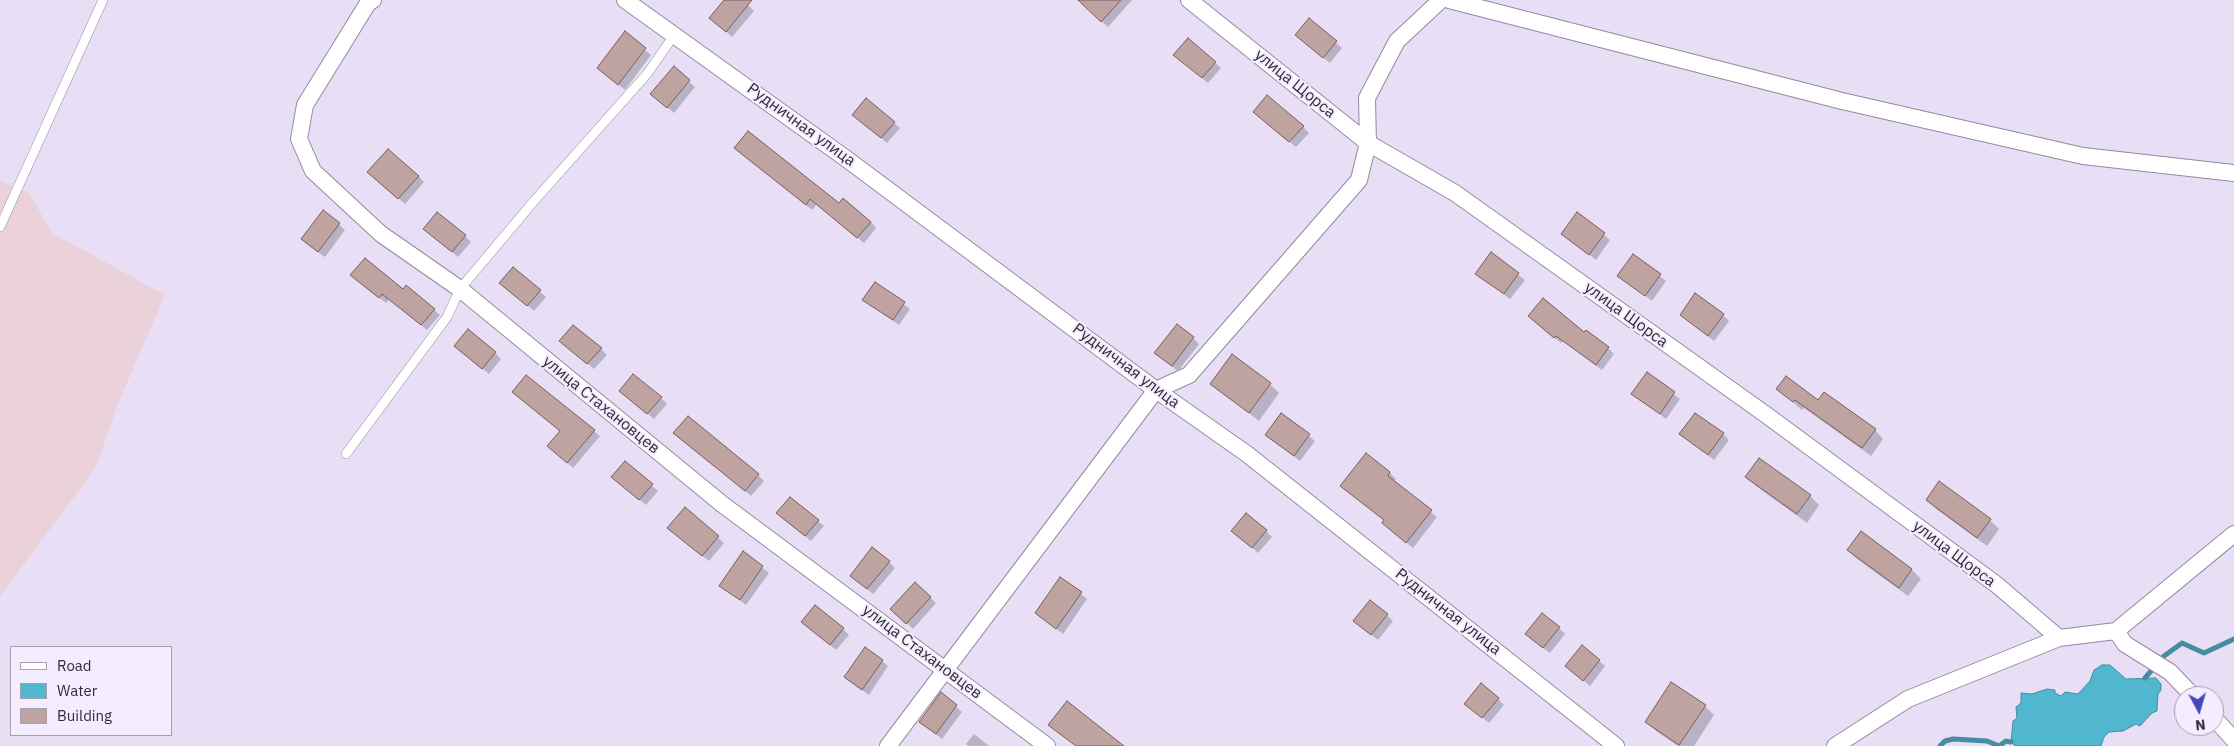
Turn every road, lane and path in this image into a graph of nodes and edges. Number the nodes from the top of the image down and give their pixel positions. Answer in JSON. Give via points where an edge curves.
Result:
{"nodes":[{"id":1,"x":103,"y":0,"type":"edge"},
{"id":2,"x":625,"y":0,"type":"edge"},
{"id":3,"x":1189,"y":0,"type":"edge"},
{"id":4,"x":1441,"y":0,"type":"edge"},
{"id":5,"x":1449,"y":0,"type":"edge"},
{"id":6,"x":369,"y":1,"type":"edge"},
{"id":7,"x":675,"y":34,"type":"junction"},
{"id":8,"x":1368,"y":143,"type":"junction"},
{"id":9,"x":2234,"y":173,"type":"edge"},
{"id":10,"x":0,"y":226,"type":"edge"},
{"id":11,"x":460,"y":289,"type":"junction"},
{"id":12,"x":1156,"y":390,"type":"junction"},
{"id":13,"x":346,"y":454,"type":"dead end"},
{"id":14,"x":2234,"y":534,"type":"edge"},
{"id":15,"x":2116,"y":631,"type":"junction"},
{"id":16,"x":2059,"y":638,"type":"junction"},
{"id":17,"x":945,"y":669,"type":"junction"},
{"id":18,"x":2183,"y":686,"type":"edge"},
{"id":19,"x":2224,"y":729,"type":"edge"},
{"id":20,"x":2234,"y":740,"type":"edge"},
{"id":21,"x":888,"y":746,"type":"edge"},
{"id":22,"x":1046,"y":746,"type":"edge"},
{"id":23,"x":1616,"y":746,"type":"edge"},
{"id":24,"x":1835,"y":746,"type":"edge"}],
"edges":[{"from":1,"to":10,"type":"lane"},
{"from":2,"to":7,"type":"street","name":"Рудничная улица"},
{"from":3,"to":8,"type":"street","name":"улица Щорса"},
{"from":4,"to":8,"type":"street","via":[[1397,41],[1367,98]]},
{"from":5,"to":9,"type":"street","via":[[1842,101],[2083,156]]},
{"from":6,"to":11,"type":"street","name":"улица Стахановцев","via":[[304,105],[299,139],[313,171],[381,234]]},
{"from":7,"to":11,"type":"lane","via":[[647,74]]},
{"from":7,"to":12,"type":"street","name":"Рудничная улица"},
{"from":8,"to":12,"type":"street","via":[[1359,180],[1189,374]]},
{"from":8,"to":16,"type":"street","name":"улица Щорса","via":[[1456,193],[1996,585]]},
{"from":11,"to":13,"type":"lane","via":[[447,317]]},
{"from":11,"to":17,"type":"street","name":"улица Стахановцев","via":[[722,504]]},
{"from":12,"to":17,"type":"street"},
{"from":12,"to":23,"type":"street","name":"Рудничная улица","via":[[1247,454]]},
{"from":14,"to":15,"type":"street"},
{"from":15,"to":16,"type":"street"},
{"from":15,"to":18,"type":"street","via":[[2125,644],[2170,672]]},
{"from":16,"to":24,"type":"street","via":[[1908,699]]},
{"from":17,"to":21,"type":"street"},
{"from":17,"to":22,"type":"street","name":"улица Стахановцев"},
{"from":19,"to":20,"type":"street"}]}
